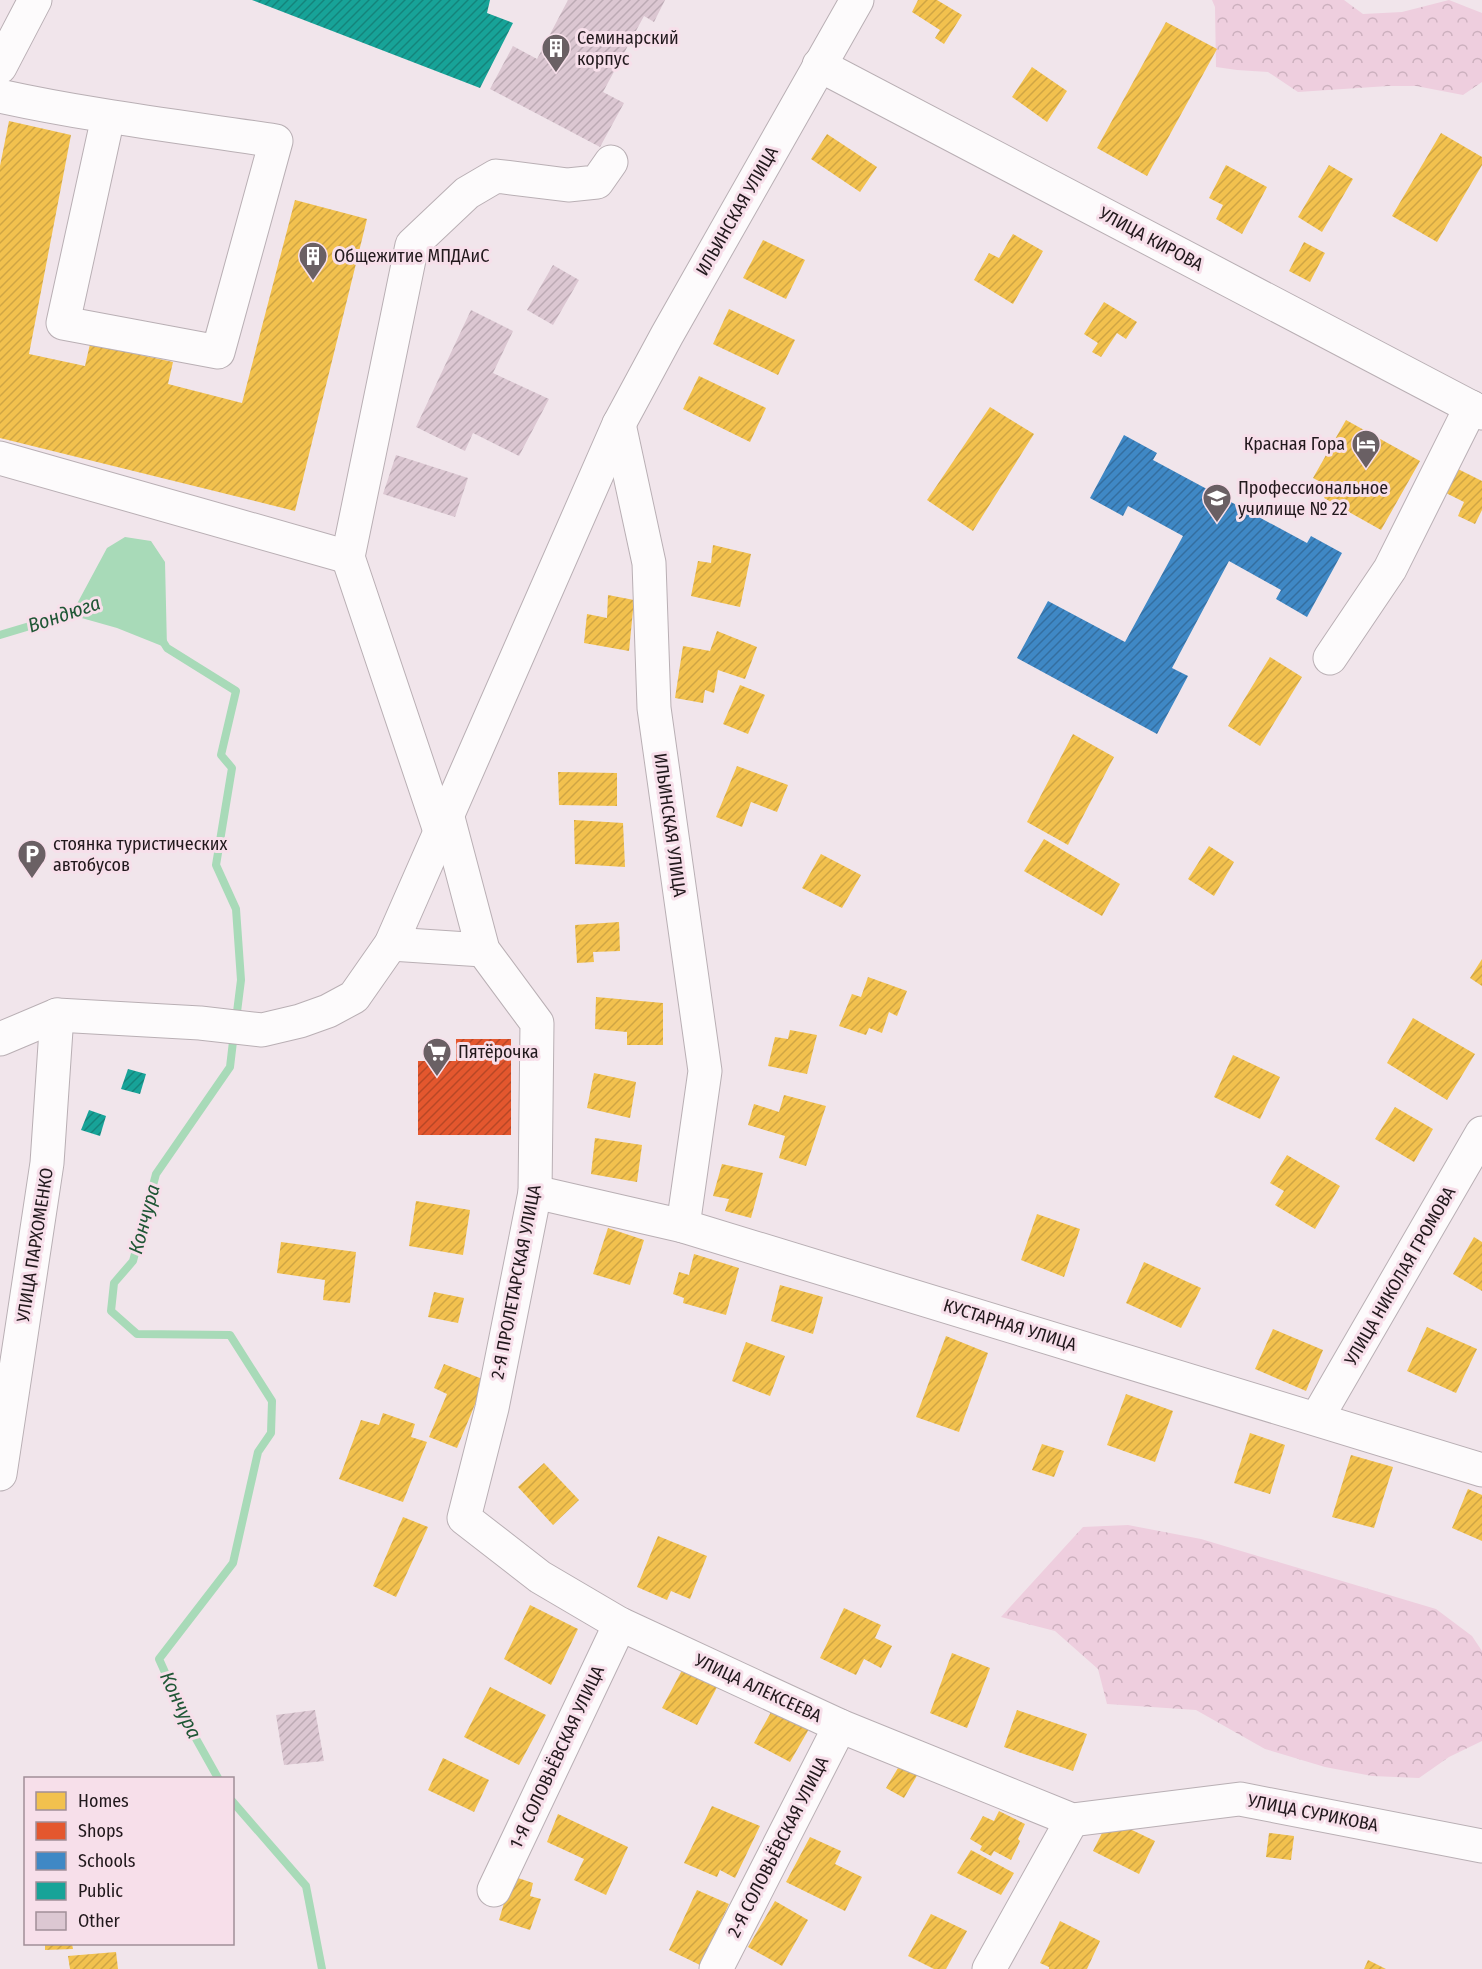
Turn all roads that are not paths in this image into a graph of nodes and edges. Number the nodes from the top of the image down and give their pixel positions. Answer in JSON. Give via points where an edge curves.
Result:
{"nodes":[{"id":1,"x":35,"y":0,"type":"edge"},
{"id":2,"x":857,"y":0,"type":"edge"},
{"id":3,"x":819,"y":65,"type":"junction"},
{"id":4,"x":0,"y":67,"type":"edge"},
{"id":5,"x":0,"y":96,"type":"edge"},
{"id":6,"x":108,"y":117,"type":"junction"},
{"id":7,"x":611,"y":162,"type":"dead end"},
{"id":8,"x":1477,"y":410,"type":"edge"},
{"id":9,"x":619,"y":423,"type":"junction"},
{"id":10,"x":0,"y":458,"type":"edge"},
{"id":11,"x":348,"y":557,"type":"junction"},
{"id":12,"x":1330,"y":658,"type":"dead end"},
{"id":13,"x":443,"y":822,"type":"junction"},
{"id":14,"x":391,"y":944,"type":"junction"},
{"id":15,"x":483,"y":950,"type":"junction"},
{"id":16,"x":57,"y":1014,"type":"junction"},
{"id":17,"x":0,"y":1039,"type":"edge"},
{"id":18,"x":1482,"y":1132,"type":"edge"},
{"id":19,"x":535,"y":1192,"type":"junction"},
{"id":20,"x":683,"y":1226,"type":"junction"},
{"id":21,"x":1317,"y":1419,"type":"junction"},
{"id":22,"x":1482,"y":1470,"type":"edge"},
{"id":23,"x":0,"y":1474,"type":"edge"},
{"id":24,"x":464,"y":1518,"type":"joint"},
{"id":25,"x":620,"y":1624,"type":"junction"},
{"id":26,"x":840,"y":1725,"type":"junction"},
{"id":27,"x":1072,"y":1820,"type":"junction"},
{"id":28,"x":1482,"y":1846,"type":"edge"},
{"id":29,"x":494,"y":1890,"type":"dead end"},
{"id":30,"x":716,"y":1969,"type":"edge"},
{"id":31,"x":989,"y":1969,"type":"edge"}],
"edges":[{"from":1,"to":4,"type":"street"},
{"from":2,"to":3,"type":"street","name":"ИЛЬИНСКАЯ УЛИЦА"},
{"from":3,"to":8,"type":"street","name":"УЛИЦА КИРОВА"},
{"from":3,"to":9,"type":"street","name":"ИЛЬИНСКАЯ УЛИЦА"},
{"from":5,"to":6,"type":"street"},
{"from":6,"to":6,"type":"street","via":[[63,322],[218,352],[276,141]]},
{"from":7,"to":11,"type":"street","via":[[597,183],[568,185],[496,176],[467,193],[412,245]]},
{"from":8,"to":12,"type":"street","via":[[1390,569]]},
{"from":9,"to":13,"type":"street","name":"ИЛЬИНСКАЯ УЛИЦА"},
{"from":9,"to":20,"type":"street","name":"ИЛЬИНСКАЯ УЛИЦА","via":[[649,563],[654,708],[705,1071]]},
{"from":10,"to":11,"type":"street"},
{"from":11,"to":13,"type":"street","name":"2-Я ПРОЛЕТАРСКАЯ УЛИЦА"},
{"from":13,"to":14,"type":"street","name":"ИЛЬИНСКАЯ УЛИЦА"},
{"from":13,"to":15,"type":"street","name":"2-Я ПРОЛЕТАРСКАЯ УЛИЦА"},
{"from":14,"to":15,"type":"street"},
{"from":14,"to":16,"type":"street","name":"ИЛЬИНСКАЯ УЛИЦА","via":[[354,997],[328,1011],[262,1030]]},
{"from":15,"to":19,"type":"street","name":"2-Я ПРОЛЕТАРСКАЯ УЛИЦА","via":[[537,1023]]},
{"from":16,"to":17,"type":"street"},
{"from":16,"to":23,"type":"street","name":"УЛИЦА ПАРХОМЕНКО","via":[[47,1163]]},
{"from":18,"to":21,"type":"street","name":"УЛИЦА НИКОЛАЯ ГРОМОВА"},
{"from":19,"to":20,"type":"street","name":"КУСТАРНАЯ УЛИЦА"},
{"from":19,"to":24,"type":"street","name":"2-Я ПРОЛЕТАРСКАЯ УЛИЦА","via":[[492,1408]]},
{"from":20,"to":21,"type":"street","name":"КУСТАРНАЯ УЛИЦА"},
{"from":21,"to":22,"type":"street","name":"КУСТАРНАЯ УЛИЦА"},
{"from":24,"to":25,"type":"street","name":"УЛИЦА АЛЕКСЕЕВА","via":[[540,1577]]},
{"from":25,"to":26,"type":"street","name":"УЛИЦА АЛЕКСЕЕВА"},
{"from":25,"to":29,"type":"street","name":"1-Я СОЛОВЬЁВСКАЯ УЛИЦА"},
{"from":26,"to":27,"type":"street","name":"УЛИЦА АЛЕКСЕЕВА"},
{"from":26,"to":30,"type":"street","name":"2-Я СОЛОВЬЁВСКАЯ УЛИЦА"},
{"from":27,"to":28,"type":"street","name":"УЛИЦА СУРИКОВА","via":[[1240,1799]]},
{"from":27,"to":31,"type":"street"}]}
